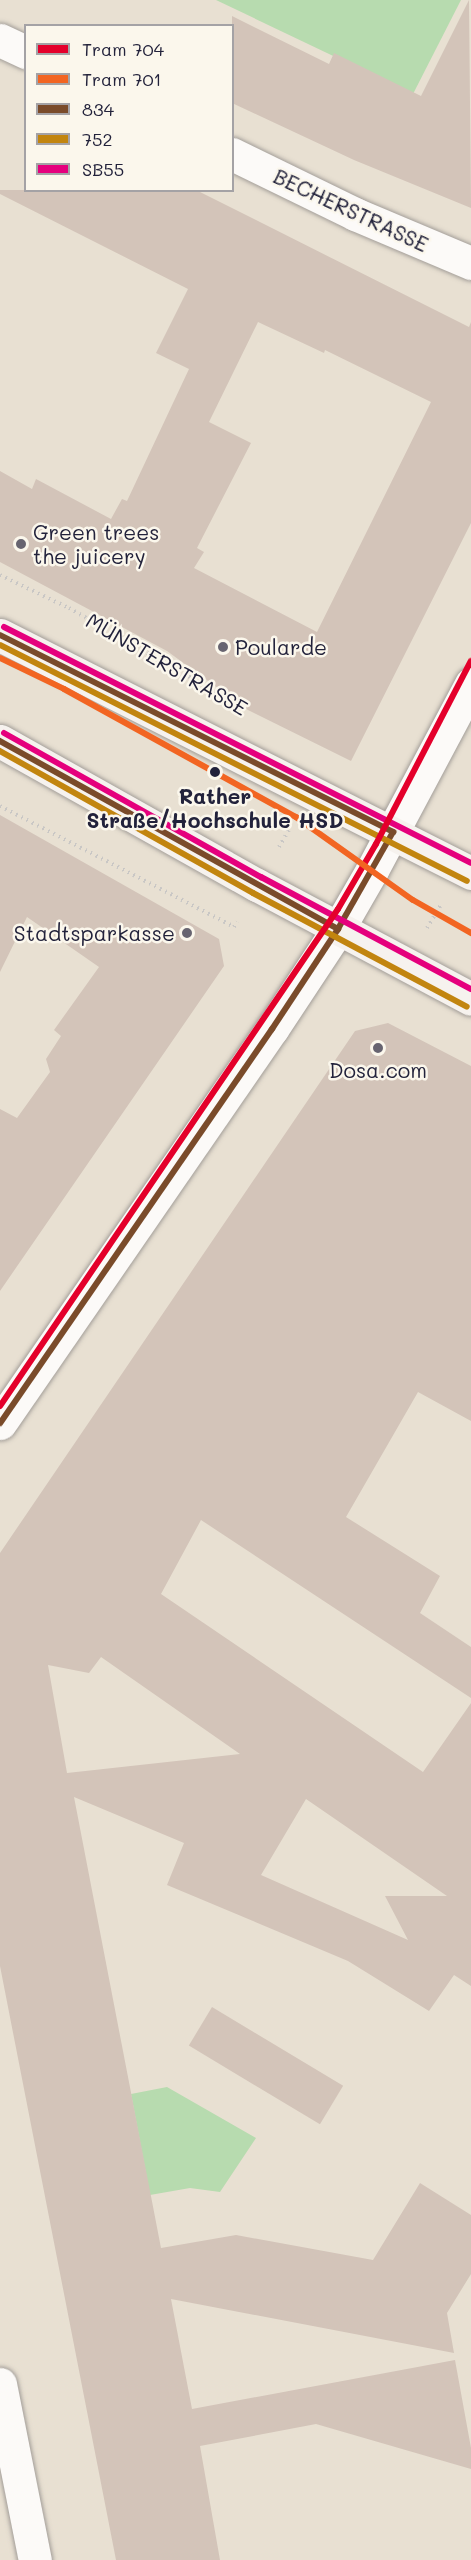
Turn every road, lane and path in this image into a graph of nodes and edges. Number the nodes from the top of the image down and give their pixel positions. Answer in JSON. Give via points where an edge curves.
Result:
{"nodes":[{"id":1,"x":0,"y":40,"type":"edge"},
{"id":2,"x":24,"y":51,"type":"edge"},
{"id":3,"x":234,"y":155,"type":"edge"},
{"id":4,"x":471,"y":263,"type":"edge"},
{"id":5,"x":0,"y":575,"type":"edge"},
{"id":6,"x":0,"y":635,"type":"edge"},
{"id":7,"x":471,"y":684,"type":"edge"},
{"id":8,"x":230,"y":700,"type":"dead end"},
{"id":9,"x":0,"y":741,"type":"edge"},
{"id":10,"x":310,"y":792,"type":"junction"},
{"id":11,"x":0,"y":806,"type":"edge"},
{"id":12,"x":393,"y":832,"type":"junction"},
{"id":13,"x":466,"y":871,"type":"edge"},
{"id":14,"x":257,"y":885,"type":"junction"},
{"id":15,"x":338,"y":928,"type":"junction"},
{"id":16,"x":406,"y":965,"type":"junction"},
{"id":17,"x":471,"y":999,"type":"edge"},
{"id":18,"x":0,"y":1424,"type":"edge"},
{"id":19,"x":0,"y":2384,"type":"edge"},
{"id":20,"x":35,"y":2560,"type":"edge"}],
"edges":[{"from":1,"to":2,"type":"street"},
{"from":3,"to":4,"type":"street","name":"BECHERSTRASSE","via":[[355,214]]},
{"from":5,"to":8,"type":"path","name":"MÜNSTERSTRASSE","via":[[69,608]]},
{"from":6,"to":10,"type":"main road"},
{"from":7,"to":12,"type":"street"},
{"from":9,"to":14,"type":"main road"},
{"from":10,"to":12,"type":"main road"},
{"from":10,"to":14,"type":"path"},
{"from":11,"to":14,"type":"path","via":[[234,927]]},
{"from":12,"to":13,"type":"main road"},
{"from":12,"to":15,"type":"street"},
{"from":13,"to":16,"type":"path"},
{"from":14,"to":15,"type":"main road"},
{"from":15,"to":16,"type":"main road"},
{"from":15,"to":18,"type":"street"},
{"from":16,"to":17,"type":"main road"},
{"from":19,"to":20,"type":"street"}]}
